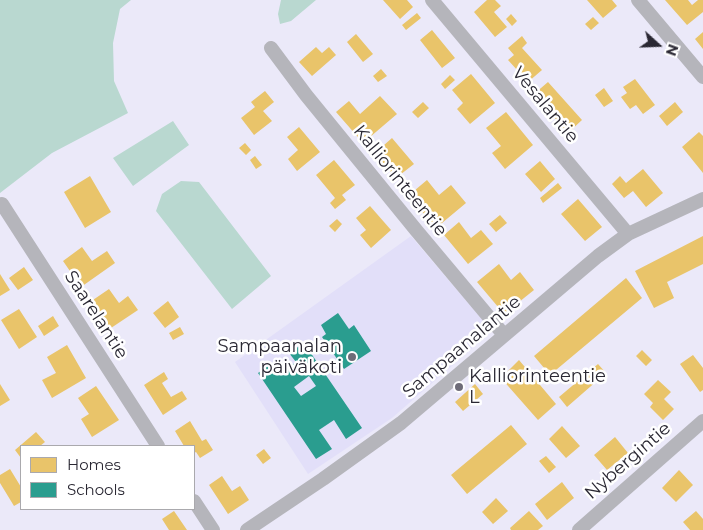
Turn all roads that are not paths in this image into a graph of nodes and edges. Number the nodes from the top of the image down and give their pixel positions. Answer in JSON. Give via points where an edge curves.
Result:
{"nodes":[{"id":1,"x":432,"y":0,"type":"edge"},
{"id":2,"x":638,"y":0,"type":"edge"},
{"id":3,"x":271,"y":48,"type":"dead end"},
{"id":4,"x":703,"y":77,"type":"edge"},
{"id":5,"x":703,"y":198,"type":"edge"},
{"id":6,"x":2,"y":204,"type":"dead end"},
{"id":7,"x":628,"y":234,"type":"junction"},
{"id":8,"x":504,"y":335,"type":"junction"},
{"id":9,"x":703,"y":421,"type":"edge"},
{"id":10,"x":157,"y":445,"type":"edge"},
{"id":11,"x":195,"y":503,"type":"edge"},
{"id":12,"x":213,"y":530,"type":"edge"},
{"id":13,"x":247,"y":530,"type":"edge"},
{"id":14,"x":579,"y":530,"type":"edge"}],
"edges":[{"from":1,"to":7,"type":"street","name":"Vesalantie"},
{"from":2,"to":4,"type":"street"},
{"from":3,"to":8,"type":"street","name":"Kalliorinteentie","via":[[318,110]]},
{"from":5,"to":7,"type":"street","name":"Sampaanalantie"},
{"from":6,"to":10,"type":"street","name":"Saarelantie"},
{"from":7,"to":8,"type":"street","name":"Sampaanalantie"},
{"from":8,"to":13,"type":"street","name":"Sampaanalantie","via":[[401,423]]},
{"from":9,"to":14,"type":"street","name":"Nybergintie"},
{"from":11,"to":12,"type":"street"}]}
